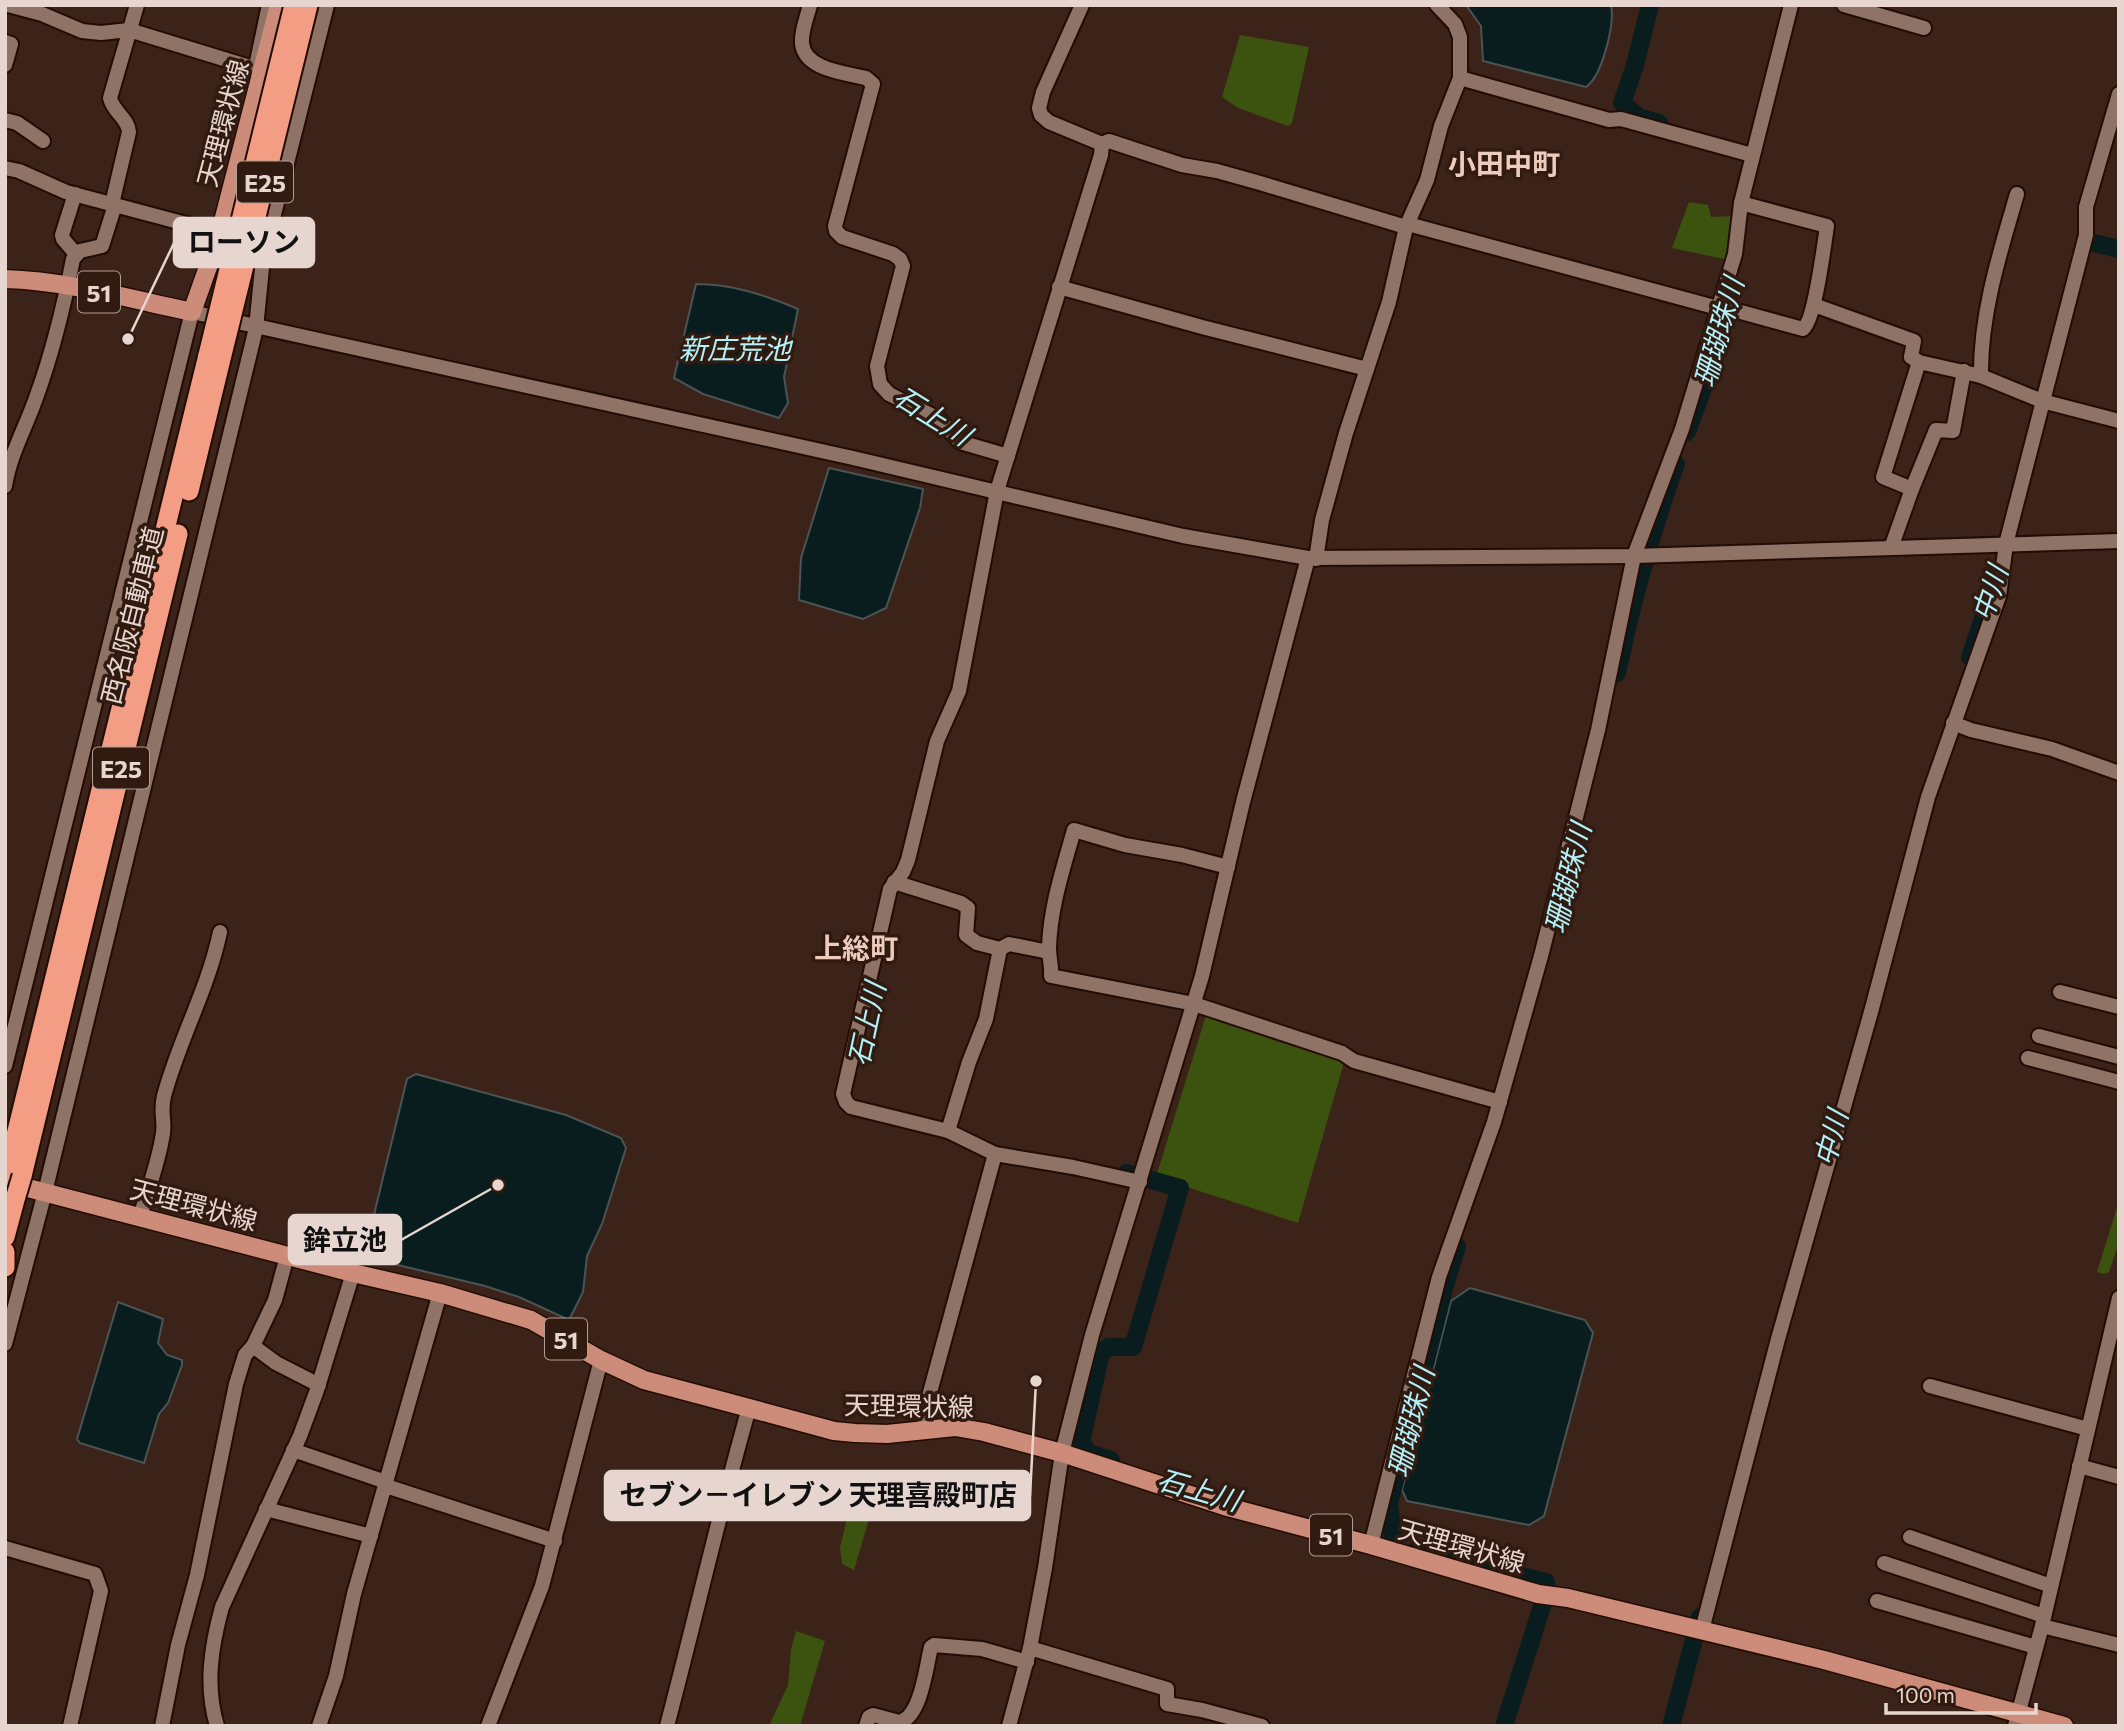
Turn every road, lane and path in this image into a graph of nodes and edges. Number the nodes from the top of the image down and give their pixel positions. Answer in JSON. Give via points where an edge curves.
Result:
{"nodes":[{"id":1,"x":8,"y":5,"type":"edge"},
{"id":2,"x":137,"y":5,"type":"edge"},
{"id":3,"x":269,"y":5,"type":"edge"},
{"id":4,"x":279,"y":5,"type":"edge"},
{"id":5,"x":294,"y":5,"type":"edge"},
{"id":6,"x":309,"y":5,"type":"edge"},
{"id":7,"x":327,"y":5,"type":"edge"},
{"id":8,"x":810,"y":5,"type":"edge"},
{"id":9,"x":1082,"y":5,"type":"edge"},
{"id":10,"x":1437,"y":5,"type":"edge"},
{"id":11,"x":1791,"y":5,"type":"edge"},
{"id":12,"x":1844,"y":5,"type":"edge"},
{"id":13,"x":24,"y":7,"type":"edge"},
{"id":14,"x":1924,"y":28,"type":"dead end"},
{"id":15,"x":129,"y":30,"type":"junction"},
{"id":16,"x":5,"y":42,"type":"edge"},
{"id":17,"x":5,"y":65,"type":"edge"},
{"id":18,"x":259,"y":69,"type":"junction"},
{"id":19,"x":1460,"y":78,"type":"junction"},
{"id":20,"x":2119,"y":94,"type":"edge"},
{"id":21,"x":5,"y":120,"type":"edge"},
{"id":22,"x":43,"y":141,"type":"dead end"},
{"id":23,"x":1102,"y":144,"type":"junction"},
{"id":24,"x":1752,"y":155,"type":"junction"},
{"id":25,"x":5,"y":167,"type":"edge"},
{"id":26,"x":75,"y":194,"type":"junction"},
{"id":27,"x":2017,"y":194,"type":"dead end"},
{"id":28,"x":1741,"y":203,"type":"junction"},
{"id":29,"x":114,"y":204,"type":"junction"},
{"id":30,"x":1407,"y":225,"type":"junction"},
{"id":31,"x":220,"y":233,"type":"junction"},
{"id":32,"x":76,"y":254,"type":"junction"},
{"id":33,"x":5,"y":279,"type":"edge"},
{"id":34,"x":68,"y":285,"type":"junction"},
{"id":35,"x":1059,"y":287,"type":"junction"},
{"id":36,"x":1814,"y":304,"type":"junction"},
{"id":37,"x":1719,"y":307,"type":"junction"},
{"id":38,"x":192,"y":312,"type":"junction"},
{"id":39,"x":256,"y":328,"type":"junction"},
{"id":40,"x":215,"y":357,"type":"junction"},
{"id":41,"x":1919,"y":362,"type":"junction"},
{"id":42,"x":1367,"y":369,"type":"junction"},
{"id":43,"x":1964,"y":371,"type":"junction"},
{"id":44,"x":1981,"y":376,"type":"junction"},
{"id":45,"x":2042,"y":401,"type":"junction"},
{"id":46,"x":2119,"y":422,"type":"edge"},
{"id":47,"x":1008,"y":456,"type":"junction"},
{"id":48,"x":5,"y":486,"type":"edge"},
{"id":49,"x":1912,"y":488,"type":"junction"},
{"id":50,"x":997,"y":491,"type":"junction"},
{"id":51,"x":2119,"y":541,"type":"edge"},
{"id":52,"x":2006,"y":544,"type":"junction"},
{"id":53,"x":1892,"y":548,"type":"junction"},
{"id":54,"x":1634,"y":556,"type":"junction"},
{"id":55,"x":1312,"y":559,"type":"junction"},
{"id":56,"x":1952,"y":723,"type":"junction"},
{"id":57,"x":2119,"y":773,"type":"edge"},
{"id":58,"x":1228,"y":867,"type":"junction"},
{"id":59,"x":898,"y":877,"type":"junction"},
{"id":60,"x":220,"y":932,"type":"dead end"},
{"id":61,"x":1000,"y":949,"type":"junction"},
{"id":62,"x":1049,"y":952,"type":"junction"},
{"id":63,"x":2060,"y":992,"type":"dead end"},
{"id":64,"x":1194,"y":1004,"type":"junction"},
{"id":65,"x":2119,"y":1007,"type":"edge"},
{"id":66,"x":2039,"y":1036,"type":"dead end"},
{"id":67,"x":2119,"y":1056,"type":"edge"},
{"id":68,"x":2028,"y":1058,"type":"dead end"},
{"id":69,"x":5,"y":1066,"type":"edge"},
{"id":70,"x":2119,"y":1082,"type":"edge"},
{"id":71,"x":1500,"y":1102,"type":"junction"},
{"id":72,"x":950,"y":1127,"type":"junction"},
{"id":73,"x":995,"y":1154,"type":"junction"},
{"id":74,"x":11,"y":1181,"type":"edge"},
{"id":75,"x":1140,"y":1182,"type":"junction"},
{"id":76,"x":45,"y":1192,"type":"junction"},
{"id":77,"x":140,"y":1217,"type":"junction"},
{"id":78,"x":5,"y":1237,"type":"edge"},
{"id":79,"x":5,"y":1252,"type":"edge"},
{"id":80,"x":287,"y":1256,"type":"junction"},
{"id":81,"x":5,"y":1267,"type":"edge"},
{"id":82,"x":353,"y":1273,"type":"junction"},
{"id":83,"x":440,"y":1293,"type":"junction"},
{"id":84,"x":2119,"y":1298,"type":"edge"},
{"id":85,"x":5,"y":1344,"type":"edge"},
{"id":86,"x":253,"y":1346,"type":"junction"},
{"id":87,"x":601,"y":1360,"type":"junction"},
{"id":88,"x":319,"y":1385,"type":"junction"},
{"id":89,"x":1930,"y":1386,"type":"dead end"},
{"id":90,"x":749,"y":1408,"type":"junction"},
{"id":91,"x":925,"y":1428,"type":"junction"},
{"id":92,"x":2088,"y":1429,"type":"junction"},
{"id":93,"x":293,"y":1450,"type":"junction"},
{"id":94,"x":1062,"y":1453,"type":"junction"},
{"id":95,"x":2079,"y":1466,"type":"junction"},
{"id":96,"x":2119,"y":1477,"type":"edge"},
{"id":97,"x":386,"y":1484,"type":"junction"},
{"id":98,"x":265,"y":1509,"type":"junction"},
{"id":99,"x":371,"y":1535,"type":"junction"},
{"id":100,"x":1910,"y":1537,"type":"dead end"},
{"id":101,"x":555,"y":1541,"type":"junction"},
{"id":102,"x":1371,"y":1545,"type":"junction"},
{"id":103,"x":5,"y":1548,"type":"edge"},
{"id":104,"x":1884,"y":1563,"type":"dead end"},
{"id":105,"x":2051,"y":1586,"type":"junction"},
{"id":106,"x":1877,"y":1601,"type":"dead end"},
{"id":107,"x":2043,"y":1621,"type":"junction"},
{"id":108,"x":1697,"y":1629,"type":"junction"},
{"id":109,"x":2119,"y":1645,"type":"edge"},
{"id":110,"x":2036,"y":1647,"type":"junction"},
{"id":111,"x":1029,"y":1655,"type":"junction"},
{"id":112,"x":2017,"y":1719,"type":"edge"},
{"id":113,"x":70,"y":1726,"type":"edge"},
{"id":114,"x":162,"y":1726,"type":"edge"},
{"id":115,"x":216,"y":1726,"type":"edge"},
{"id":116,"x":319,"y":1726,"type":"edge"},
{"id":117,"x":488,"y":1726,"type":"edge"},
{"id":118,"x":667,"y":1726,"type":"edge"},
{"id":119,"x":866,"y":1726,"type":"edge"},
{"id":120,"x":1009,"y":1726,"type":"edge"},
{"id":121,"x":1262,"y":1726,"type":"edge"},
{"id":122,"x":2064,"y":1726,"type":"edge"}],
"edges":[{"from":1,"to":13,"type":"street"},
{"from":2,"to":15,"type":"street"},
{"from":3,"to":18,"type":"street"},
{"from":4,"to":18,"type":"main road","name":"天理環状線"},
{"from":5,"to":40,"type":"highway","name":"西名阪自動車道","number":"E25","bridge":true},
{"from":6,"to":40,"type":"highway","name":"西名阪自動車道","number":"E25","bridge":true},
{"from":7,"to":39,"type":"street","via":[[263,258]]},
{"from":8,"to":47,"type":"street","via":[[802,39],[807,57],[873,84],[835,226],[842,237],[893,254],[903,266],[877,366],[880,384],[889,394],[939,419],[960,442]]},
{"from":9,"to":23,"type":"street","via":[[1039,108],[1049,122]]},
{"from":10,"to":19,"type":"street","via":[[1455,24],[1460,37]]},
{"from":11,"to":24,"type":"street"},
{"from":12,"to":14,"type":"street"},
{"from":13,"to":15,"type":"street","via":[[82,32]]},
{"from":15,"to":18,"type":"street"},
{"from":15,"to":29,"type":"street","via":[[110,98],[129,132]]},
{"from":16,"to":17,"type":"street","via":[[11,44]]},
{"from":18,"to":31,"type":"main road","name":"天理環状線","via":[[254,107]]},
{"from":19,"to":24,"type":"street"},
{"from":19,"to":30,"type":"street","via":[[1427,180]]},
{"from":20,"to":45,"type":"street","via":[[2086,207],[2086,235]]},
{"from":21,"to":22,"type":"street"},
{"from":23,"to":30,"type":"street","via":[[1109,141]]},
{"from":23,"to":35,"type":"street"},
{"from":24,"to":28,"type":"street"},
{"from":25,"to":26,"type":"street"},
{"from":26,"to":29,"type":"street"},
{"from":26,"to":32,"type":"street","via":[[62,235]]},
{"from":27,"to":44,"type":"street","via":[[1990,301]]},
{"from":28,"to":36,"type":"street","via":[[1827,226]]},
{"from":28,"to":37,"type":"street","via":[[1735,254]]},
{"from":29,"to":31,"type":"street"},
{"from":29,"to":32,"type":"street","via":[[102,246]]},
{"from":30,"to":37,"type":"street"},
{"from":30,"to":42,"type":"street"},
{"from":31,"to":38,"type":"main road","name":"天理環状線"},
{"from":32,"to":34,"type":"street"},
{"from":33,"to":34,"type":"main road","number":"51"},
{"from":34,"to":38,"type":"main road","number":"51"},
{"from":34,"to":48,"type":"street","via":[[51,354]]},
{"from":35,"to":42,"type":"street"},
{"from":35,"to":47,"type":"street"},
{"from":36,"to":37,"type":"street","via":[[1809,325],[1803,329]]},
{"from":36,"to":41,"type":"street","via":[[1914,341],[1911,357]]},
{"from":37,"to":54,"type":"street","via":[[1682,429]]},
{"from":38,"to":39,"type":"street"},
{"from":38,"to":69,"type":"street"},
{"from":39,"to":50,"type":"street"},
{"from":39,"to":76,"type":"street"},
{"from":40,"to":74,"type":"highway","name":"西名阪自動車道","number":"E25"},
{"from":41,"to":43,"type":"street"},
{"from":41,"to":49,"type":"street","via":[[1883,477]]},
{"from":42,"to":55,"type":"street"},
{"from":43,"to":44,"type":"street"},
{"from":43,"to":49,"type":"street","via":[[1954,431],[1936,430]]},
{"from":44,"to":45,"type":"street"},
{"from":45,"to":46,"type":"street"},
{"from":45,"to":52,"type":"street"},
{"from":47,"to":50,"type":"street"},
{"from":49,"to":53,"type":"street"},
{"from":50,"to":55,"type":"street","via":[[1183,536]]},
{"from":50,"to":59,"type":"street","via":[[959,691],[937,741]]},
{"from":51,"to":52,"type":"street"},
{"from":52,"to":53,"type":"street"},
{"from":52,"to":56,"type":"street","via":[[1999,596]]},
{"from":53,"to":54,"type":"street"},
{"from":54,"to":55,"type":"street"},
{"from":54,"to":71,"type":"street","via":[[1598,730]]},
{"from":55,"to":58,"type":"street"},
{"from":56,"to":57,"type":"street","via":[[2052,749]]},
{"from":56,"to":108,"type":"street"},
{"from":58,"to":62,"type":"street","via":[[1074,830],[1055,896]]},
{"from":58,"to":64,"type":"street"},
{"from":59,"to":61,"type":"street","via":[[961,902],[968,908],[966,935]]},
{"from":59,"to":72,"type":"street","via":[[890,889],[843,1094],[851,1107]]},
{"from":60,"to":77,"type":"street","via":[[164,1096],[163,1131]]},
{"from":61,"to":62,"type":"street","via":[[1009,944]]},
{"from":61,"to":72,"type":"street","via":[[986,1019]]},
{"from":62,"to":64,"type":"street","via":[[1052,976]]},
{"from":63,"to":65,"type":"street"},
{"from":64,"to":71,"type":"street","via":[[1342,1053],[1354,1061]]},
{"from":64,"to":75,"type":"street"},
{"from":66,"to":67,"type":"street"},
{"from":68,"to":70,"type":"street"},
{"from":71,"to":102,"type":"street","via":[[1435,1289]]},
{"from":72,"to":73,"type":"street"},
{"from":73,"to":75,"type":"street"},
{"from":73,"to":91,"type":"street","via":[[926,1407]]},
{"from":74,"to":76,"type":"main road","name":"天理環状線","number":"51"},
{"from":74,"to":78,"type":"highway","name":"西名阪自動車道","number":"E25"},
{"from":75,"to":94,"type":"street","via":[[1092,1335]]},
{"from":76,"to":77,"type":"main road","name":"天理環状線","number":"51"},
{"from":76,"to":85,"type":"street"},
{"from":77,"to":80,"type":"main road","name":"天理環状線","number":"51"},
{"from":79,"to":81,"type":"highway"},
{"from":80,"to":82,"type":"main road","name":"天理環状線","number":"51"},
{"from":80,"to":86,"type":"street","via":[[275,1300]]},
{"from":82,"to":83,"type":"main road","name":"天理環状線","number":"51"},
{"from":82,"to":88,"type":"street"},
{"from":83,"to":87,"type":"main road","name":"天理環状線","number":"51","via":[[531,1320]]},
{"from":83,"to":97,"type":"street"},
{"from":84,"to":92,"type":"street"},
{"from":86,"to":88,"type":"street"},
{"from":86,"to":114,"type":"street","via":[[245,1355],[236,1384]]},
{"from":87,"to":90,"type":"main road","name":"天理環状線","number":"51","via":[[644,1380]]},
{"from":87,"to":101,"type":"street"},
{"from":88,"to":93,"type":"street"},
{"from":89,"to":92,"type":"street"},
{"from":90,"to":91,"type":"main road","name":"天理環状線","number":"51","via":[[845,1432],[887,1434]]},
{"from":90,"to":118,"type":"street"},
{"from":91,"to":94,"type":"main road","name":"天理環状線","number":"51","via":[[984,1432]]},
{"from":92,"to":95,"type":"street"},
{"from":93,"to":97,"type":"street"},
{"from":93,"to":98,"type":"street"},
{"from":94,"to":102,"type":"main road","name":"天理環状線","number":"51","via":[[1224,1506]]},
{"from":94,"to":111,"type":"street"},
{"from":95,"to":96,"type":"street"},
{"from":95,"to":105,"type":"street"},
{"from":97,"to":99,"type":"street"},
{"from":97,"to":101,"type":"street"},
{"from":98,"to":99,"type":"street"},
{"from":98,"to":115,"type":"street","via":[[213,1637],[209,1681]]},
{"from":99,"to":116,"type":"street","via":[[337,1676]]},
{"from":100,"to":105,"type":"street"},
{"from":101,"to":117,"type":"street"},
{"from":102,"to":108,"type":"main road","name":"天理環状線","number":"51","via":[[1544,1595]]},
{"from":103,"to":113,"type":"street","via":[[95,1574],[99,1583],[101,1591]]},
{"from":104,"to":107,"type":"street"},
{"from":105,"to":107,"type":"street"},
{"from":106,"to":110,"type":"street"},
{"from":107,"to":109,"type":"street"},
{"from":107,"to":110,"type":"street"},
{"from":108,"to":112,"type":"main road","name":"天理環状線","number":"51","via":[[1824,1660]]},
{"from":110,"to":112,"type":"street"},
{"from":111,"to":119,"type":"street","via":[[934,1645],[911,1717],[899,1722],[873,1715]]},
{"from":111,"to":120,"type":"street"},
{"from":111,"to":121,"type":"street","via":[[1167,1689],[1167,1704]]},
{"from":112,"to":122,"type":"main road","name":"天理環状線","number":"51"}]}
